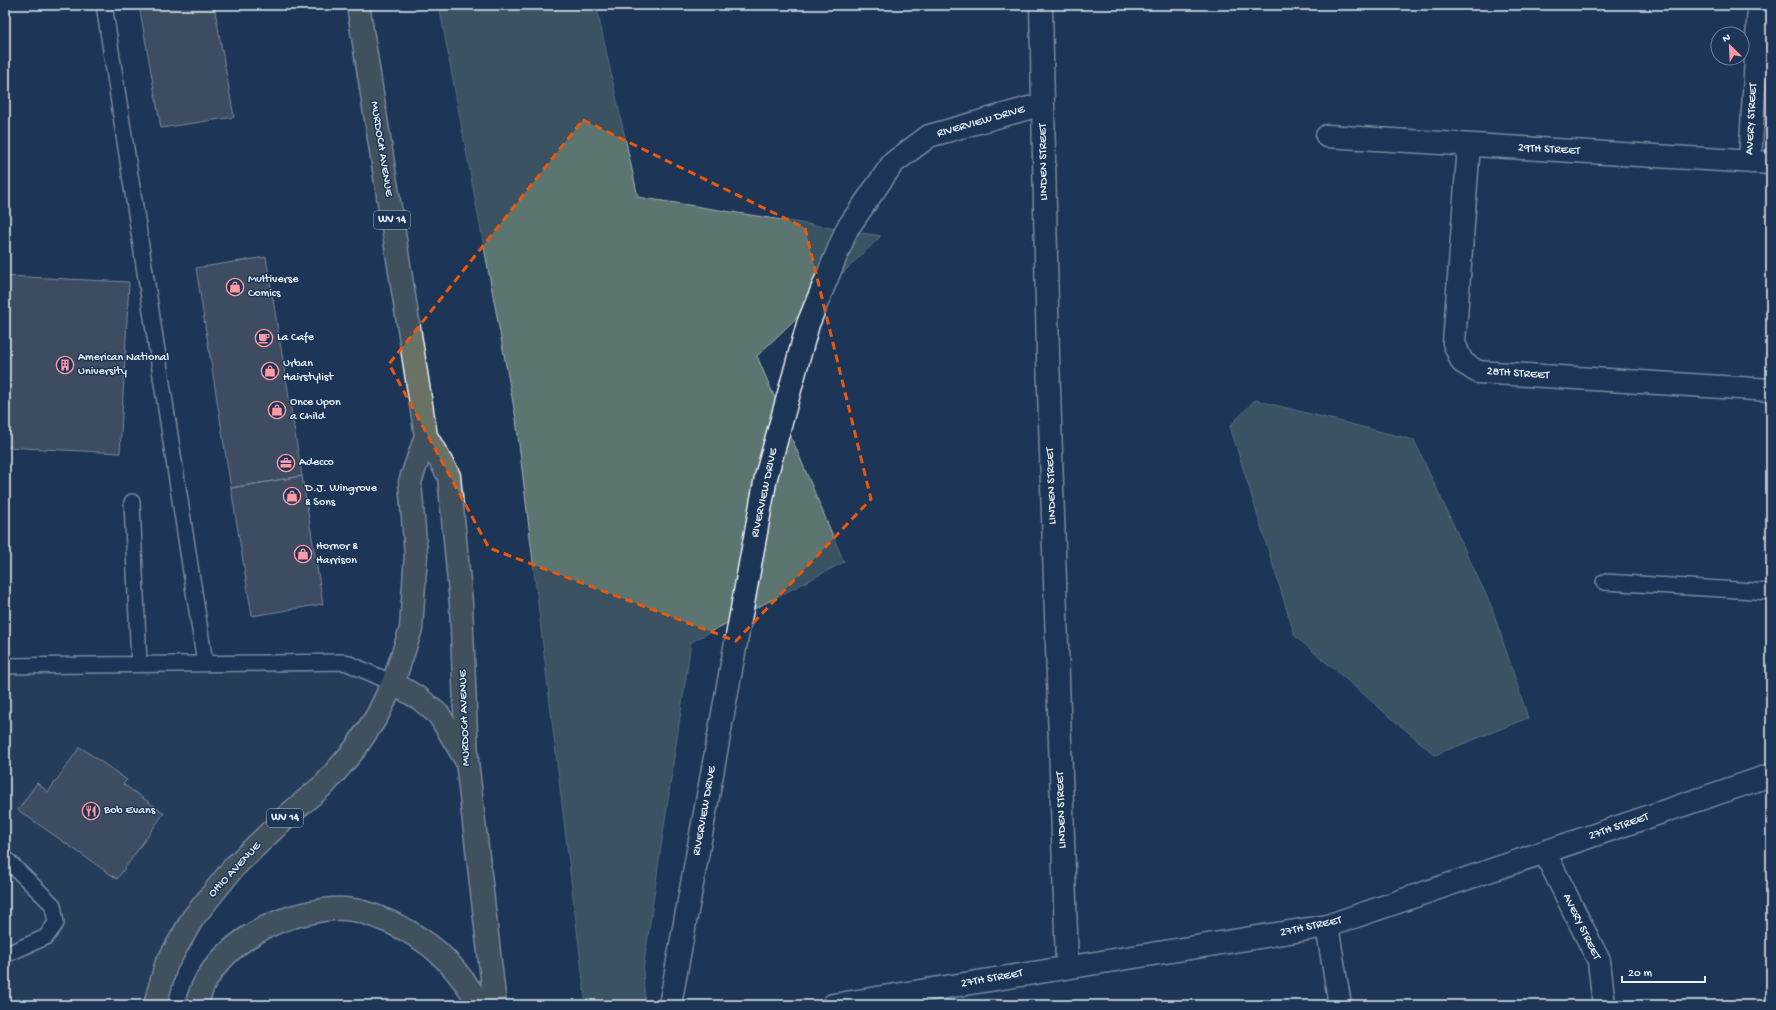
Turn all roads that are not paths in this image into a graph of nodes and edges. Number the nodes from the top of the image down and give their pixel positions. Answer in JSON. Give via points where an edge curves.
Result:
{"nodes":[{"id":1,"x":104,"y":5,"type":"edge"},
{"id":2,"x":358,"y":5,"type":"edge"},
{"id":3,"x":1041,"y":5,"type":"edge"},
{"id":4,"x":1759,"y":5,"type":"edge"},
{"id":5,"x":1043,"y":104,"type":"junction"},
{"id":6,"x":1327,"y":136,"type":"dead end"},
{"id":7,"x":1469,"y":145,"type":"junction"},
{"id":8,"x":1760,"y":162,"type":"edge"},
{"id":9,"x":1771,"y":390,"type":"edge"},
{"id":10,"x":426,"y":436,"type":"junction"},
{"id":11,"x":132,"y":502,"type":"dead end"},
{"id":12,"x":1604,"y":582,"type":"dead end"},
{"id":13,"x":1771,"y":592,"type":"edge"},
{"id":14,"x":410,"y":629,"type":"joint"},
{"id":15,"x":205,"y":663,"type":"junction"},
{"id":16,"x":139,"y":664,"type":"junction"},
{"id":17,"x":5,"y":666,"type":"edge"},
{"id":18,"x":393,"y":683,"type":"junction"},
{"id":19,"x":467,"y":761,"type":"junction"},
{"id":20,"x":1771,"y":775,"type":"edge"},
{"id":21,"x":1545,"y":853,"type":"junction"},
{"id":22,"x":5,"y":858,"type":"edge"},
{"id":23,"x":1327,"y":926,"type":"junction"},
{"id":24,"x":5,"y":955,"type":"edge"},
{"id":25,"x":1067,"y":966,"type":"junction"},
{"id":26,"x":907,"y":999,"type":"edge"},
{"id":27,"x":155,"y":1005,"type":"edge"},
{"id":28,"x":196,"y":1005,"type":"edge"},
{"id":29,"x":481,"y":1005,"type":"edge"},
{"id":30,"x":495,"y":1005,"type":"edge"},
{"id":31,"x":670,"y":1005,"type":"edge"},
{"id":32,"x":833,"y":1005,"type":"edge"},
{"id":33,"x":1340,"y":1005,"type":"edge"},
{"id":34,"x":1604,"y":1005,"type":"edge"}],
"edges":[{"from":1,"to":15,"type":"lane"},
{"from":2,"to":10,"type":"main road","name":"MURDOCH AVENUE","number":"WV 14"},
{"from":3,"to":5,"type":"street","name":"LINDEN STREET"},
{"from":4,"to":8,"type":"street","name":"AVERY STREET"},
{"from":5,"to":25,"type":"street","name":"LINDEN STREET","via":[[1048,357]]},
{"from":5,"to":31,"type":"street","name":"RIVERVIEW DRIVE","via":[[929,136],[893,163],[847,229],[841,243],[808,324],[766,477]]},
{"from":6,"to":7,"type":"street","name":"29TH STREET"},
{"from":7,"to":8,"type":"street","name":"29TH STREET"},
{"from":7,"to":9,"type":"street","name":"28TH STREET","via":[[1454,343],[1462,362],[1478,372]]},
{"from":10,"to":14,"type":"main road","name":"MURDOCH AVENUE","number":"WV 14","via":[[410,482],[416,554]]},
{"from":10,"to":19,"type":"main road","name":"MURDOCH AVENUE","number":"WV 14","via":[[449,476],[461,603]]},
{"from":11,"to":16,"type":"lane"},
{"from":12,"to":13,"type":"lane"},
{"from":14,"to":18,"type":"main road","name":"OHIO AVENUE","number":"WV 14"},
{"from":15,"to":16,"type":"lane"},
{"from":15,"to":18,"type":"lane","via":[[345,662]]},
{"from":16,"to":17,"type":"lane"},
{"from":18,"to":19,"type":"main road","via":[[420,699],[439,715]]},
{"from":18,"to":27,"type":"main road","name":"OHIO AVENUE","number":"WV 14","via":[[373,723],[355,749],[325,784],[288,815],[234,867],[193,918],[166,965]]},
{"from":19,"to":30,"type":"main road","name":"MURDOCH AVENUE","number":"WV 14"},
{"from":20,"to":21,"type":"street","name":"27TH STREET"},
{"from":21,"to":23,"type":"street","name":"27TH STREET"},
{"from":21,"to":34,"type":"street","name":"AVERY STREET","via":[[1599,961]]},
{"from":22,"to":24,"type":"lane","via":[[53,905],[56,924],[46,937]]},
{"from":23,"to":25,"type":"street","name":"27TH STREET"},
{"from":23,"to":33,"type":"street"},
{"from":25,"to":26,"type":"street","name":"27TH STREET"},
{"from":26,"to":32,"type":"street","name":"27TH STREET"},
{"from":28,"to":29,"type":"main road","via":[[205,982],[226,955],[256,930],[291,916],[324,909],[358,911],[389,921],[423,940],[452,965]]}]}
